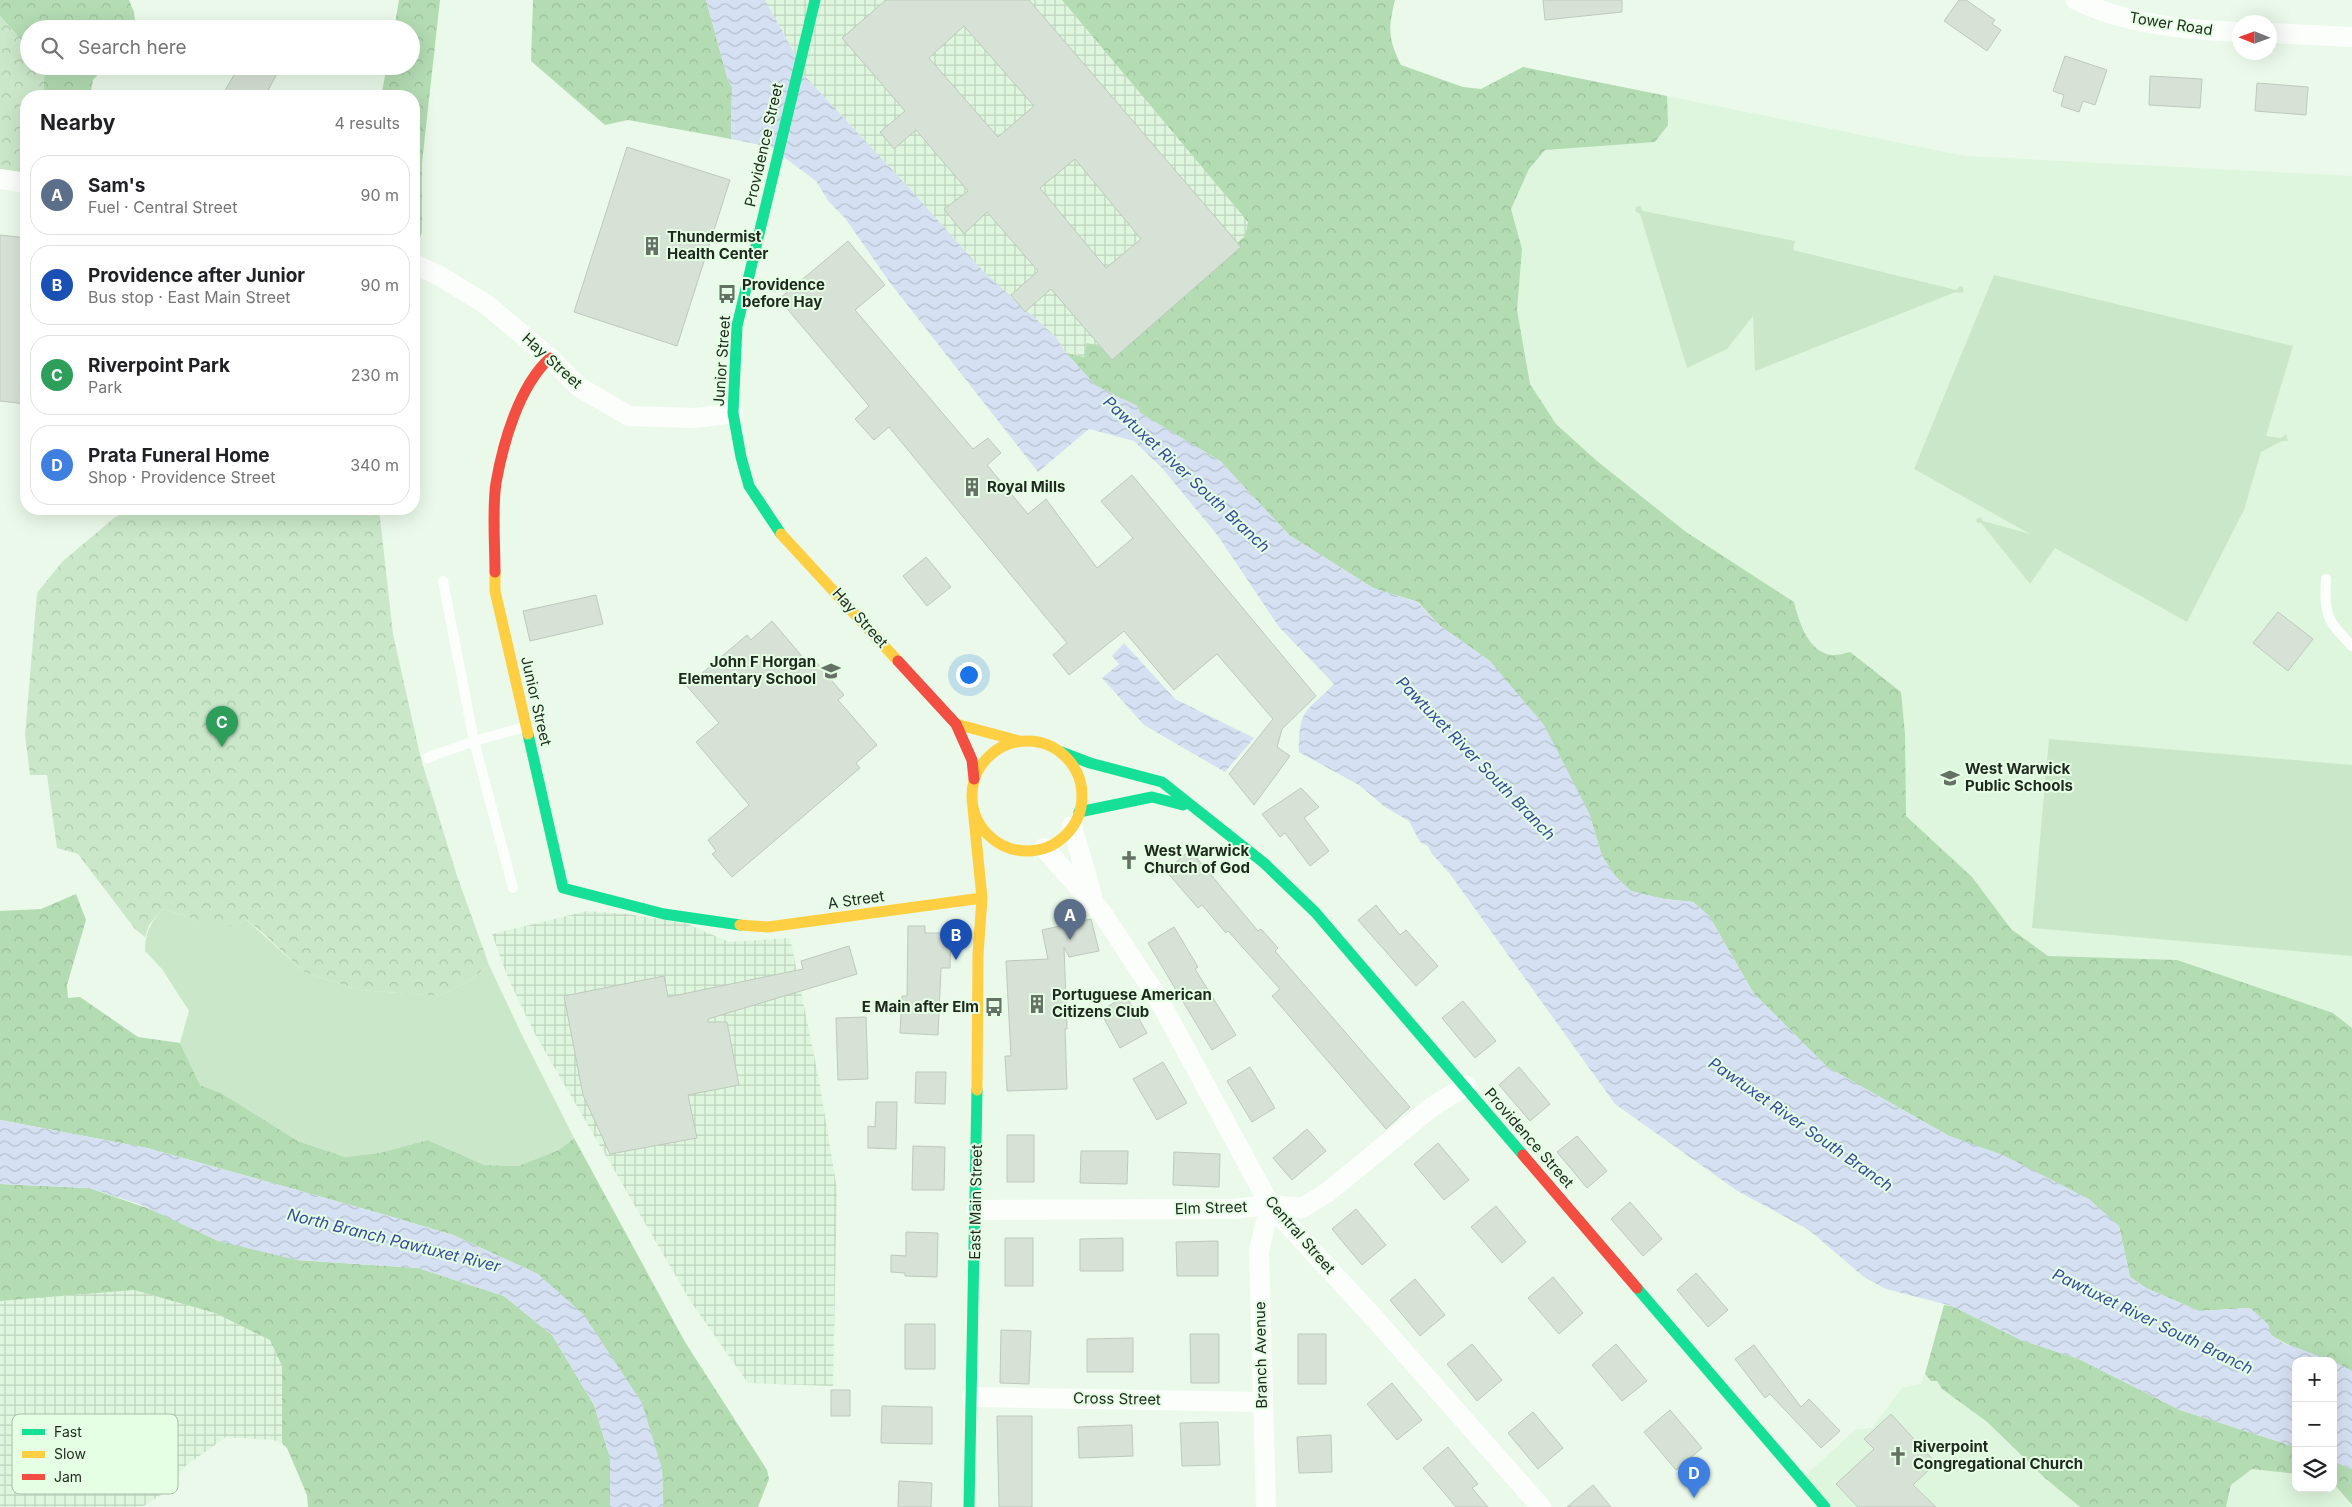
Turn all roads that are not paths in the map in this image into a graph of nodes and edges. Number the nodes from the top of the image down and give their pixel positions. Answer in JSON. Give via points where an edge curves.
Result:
{"nodes":[{"id":1,"x":815,"y":0,"type":"edge"},
{"id":2,"x":2076,"y":0,"type":"edge"},
{"id":3,"x":2232,"y":32,"type":"edge"},
{"id":4,"x":2277,"y":34,"type":"edge"},
{"id":5,"x":2352,"y":37,"type":"edge"},
{"id":6,"x":0,"y":179,"type":"edge"},
{"id":7,"x":20,"y":182,"type":"edge"},
{"id":8,"x":420,"y":267,"type":"edge"},
{"id":9,"x":744,"y":297,"type":"joint"},
{"id":10,"x":550,"y":358,"type":"junction"},
{"id":11,"x":733,"y":413,"type":"junction"},
{"id":12,"x":749,"y":486,"type":"joint"},
{"id":13,"x":2326,"y":579,"type":"dead end"},
{"id":14,"x":443,"y":581,"type":"dead end"},
{"id":15,"x":2352,"y":646,"type":"edge"},
{"id":16,"x":956,"y":724,"type":"junction"},
{"id":17,"x":526,"y":727,"type":"junction"},
{"id":18,"x":474,"y":741,"type":"junction"},
{"id":19,"x":1018,"y":741,"type":"junction"},
{"id":20,"x":1061,"y":752,"type":"junction"},
{"id":21,"x":427,"y":758,"type":"dead end"},
{"id":22,"x":974,"y":779,"type":"junction"},
{"id":23,"x":1192,"y":807,"type":"junction"},
{"id":24,"x":973,"y":808,"type":"junction"},
{"id":25,"x":1076,"y":819,"type":"junction"},
{"id":26,"x":1036,"y":850,"type":"junction"},
{"id":27,"x":1011,"y":862,"type":"dead end"},
{"id":28,"x":990,"y":881,"type":"dead end"},
{"id":29,"x":513,"y":888,"type":"dead end"},
{"id":30,"x":982,"y":898,"type":"junction"},
{"id":31,"x":1094,"y":902,"type":"junction"},
{"id":32,"x":733,"y":925,"type":"joint"},
{"id":33,"x":1466,"y":1086,"type":"junction"},
{"id":34,"x":1270,"y":1205,"type":"junction"},
{"id":35,"x":976,"y":1210,"type":"junction"},
{"id":36,"x":972,"y":1397,"type":"junction"},
{"id":37,"x":1262,"y":1402,"type":"junction"},
{"id":38,"x":969,"y":1507,"type":"edge"},
{"id":39,"x":1266,"y":1507,"type":"edge"},
{"id":40,"x":1540,"y":1507,"type":"edge"},
{"id":41,"x":1825,"y":1507,"type":"edge"}],
"edges":[{"from":1,"to":9,"type":"main road","name":"Providence Street"},
{"from":2,"to":3,"type":"street","name":"Tower Road","via":[[2134,20]]},
{"from":4,"to":5,"type":"street"},
{"from":6,"to":7,"type":"street"},
{"from":8,"to":10,"type":"street","name":"Hay Street","via":[[465,290]]},
{"from":9,"to":11,"type":"main road","name":"Junior Street","via":[[735,355]]},
{"from":10,"to":11,"type":"street","name":"Hay Street","via":[[579,387],[629,416],[696,418]]},
{"from":10,"to":17,"type":"main road","name":"Junior Street","via":[[539,368],[516,408],[496,484],[495,590]]},
{"from":11,"to":12,"type":"main road","name":"Junior Street"},
{"from":12,"to":16,"type":"main road","name":"Hay Street","via":[[779,532]]},
{"from":13,"to":15,"type":"lane","via":[[2324,604],[2330,624]]},
{"from":14,"to":18,"type":"lane"},
{"from":16,"to":19,"type":"main road"},
{"from":16,"to":22,"type":"main road","name":"Hay Street","via":[[972,760]]},
{"from":17,"to":18,"type":"lane"},
{"from":17,"to":32,"type":"main road","name":"Junior Street","via":[[562,888],[634,907]]},
{"from":18,"to":21,"type":"lane"},
{"from":18,"to":29,"type":"lane"},
{"from":19,"to":20,"type":"main road","via":[[1033,741]]},
{"from":19,"to":22,"type":"main road","via":[[991,754],[980,765]]},
{"from":20,"to":23,"type":"main road","name":"Providence Street","via":[[1090,764],[1162,782]]},
{"from":20,"to":25,"type":"main road","via":[[1072,764],[1079,780],[1082,796]]},
{"from":22,"to":24,"type":"main road","via":[[971,793]]},
{"from":23,"to":25,"type":"main road","name":"Providence Street","via":[[1152,797]]},
{"from":23,"to":33,"type":"main road","name":"Providence Street","via":[[1264,863],[1315,912]]},
{"from":24,"to":26,"type":"main road","via":[[980,825],[992,839],[1009,848]]},
{"from":24,"to":30,"type":"main road","name":"East Main Street"},
{"from":25,"to":26,"type":"main road","via":[[1060,840]]},
{"from":25,"to":31,"type":"street","via":[[1080,859]]},
{"from":26,"to":27,"type":"main road"},
{"from":26,"to":31,"type":"street"},
{"from":28,"to":30,"type":"main road","name":"East Main Street"},
{"from":30,"to":32,"type":"main road","name":"A Street","via":[[768,927]]},
{"from":30,"to":35,"type":"main road","name":"East Main Street","via":[[978,964]]},
{"from":31,"to":34,"type":"street","name":"Central Street","via":[[1158,998]]},
{"from":33,"to":34,"type":"street","name":"Elm Street","via":[[1433,1106],[1328,1192],[1302,1208]]},
{"from":33,"to":41,"type":"main road","name":"Providence Street"},
{"from":34,"to":35,"type":"street","name":"Elm Street"},
{"from":34,"to":37,"type":"street","name":"Branch Avenue","via":[[1259,1250]]},
{"from":34,"to":40,"type":"street","name":"Central Street"},
{"from":35,"to":36,"type":"main road","name":"East Main Street"},
{"from":36,"to":37,"type":"street","name":"Cross Street"},
{"from":36,"to":38,"type":"main road","name":"East Main Street"},
{"from":37,"to":39,"type":"street","name":"Branch Avenue"}]}
